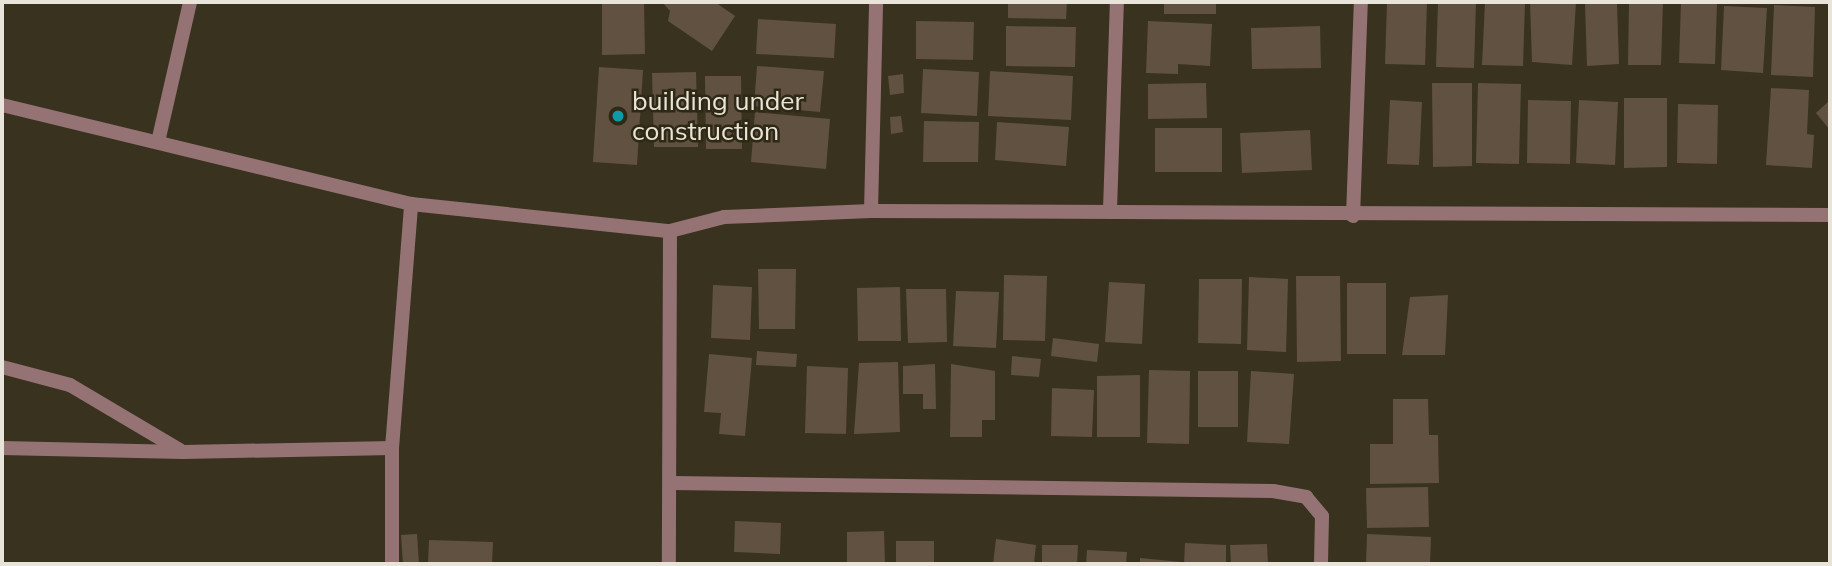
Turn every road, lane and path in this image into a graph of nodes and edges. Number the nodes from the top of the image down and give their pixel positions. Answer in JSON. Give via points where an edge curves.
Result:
{"nodes":[{"id":1,"x":190,"y":2,"type":"edge"},
{"id":2,"x":876,"y":2,"type":"edge"},
{"id":3,"x":1117,"y":2,"type":"edge"},
{"id":4,"x":1361,"y":2,"type":"edge"},
{"id":5,"x":2,"y":105,"type":"edge"},
{"id":6,"x":158,"y":142,"type":"junction"},
{"id":7,"x":411,"y":204,"type":"junction"},
{"id":8,"x":1111,"y":210,"type":"junction"},
{"id":9,"x":871,"y":211,"type":"junction"},
{"id":10,"x":1830,"y":215,"type":"edge"},
{"id":11,"x":1353,"y":216,"type":"junction"},
{"id":12,"x":670,"y":231,"type":"junction"},
{"id":13,"x":2,"y":368,"type":"edge"},
{"id":14,"x":2,"y":448,"type":"edge"},
{"id":15,"x":392,"y":448,"type":"junction"},
{"id":16,"x":183,"y":452,"type":"junction"},
{"id":17,"x":672,"y":484,"type":"junction"},
{"id":18,"x":391,"y":564,"type":"edge"},
{"id":19,"x":669,"y":564,"type":"edge"},
{"id":20,"x":1321,"y":564,"type":"edge"}],
"edges":[{"from":1,"to":6,"type":"street"},
{"from":2,"to":9,"type":"street"},
{"from":3,"to":8,"type":"street"},
{"from":4,"to":11,"type":"street"},
{"from":5,"to":6,"type":"street"},
{"from":6,"to":7,"type":"street"},
{"from":7,"to":12,"type":"street"},
{"from":7,"to":15,"type":"street"},
{"from":8,"to":9,"type":"street"},
{"from":8,"to":11,"type":"street"},
{"from":9,"to":12,"type":"street","via":[[724,218]]},
{"from":10,"to":11,"type":"street"},
{"from":12,"to":17,"type":"street"},
{"from":13,"to":16,"type":"street","via":[[70,385]]},
{"from":14,"to":16,"type":"street"},
{"from":15,"to":16,"type":"street"},
{"from":15,"to":18,"type":"street"},
{"from":17,"to":19,"type":"street"},
{"from":17,"to":20,"type":"street","via":[[1273,491],[1306,497],[1322,516]]}]}
